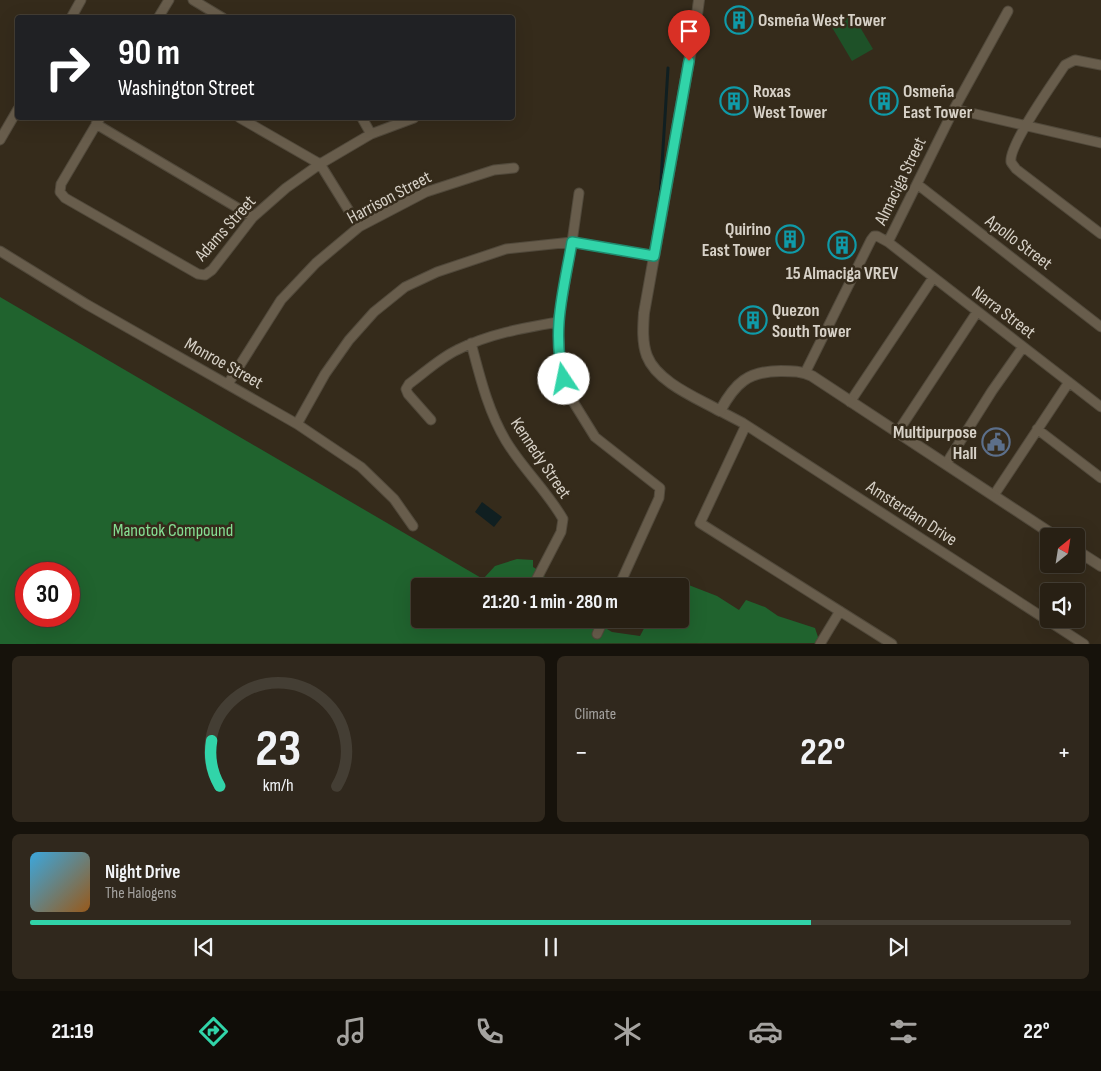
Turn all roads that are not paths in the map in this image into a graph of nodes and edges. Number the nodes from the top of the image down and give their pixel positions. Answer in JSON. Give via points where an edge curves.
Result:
{"nodes":[{"id":1,"x":81,"y":0,"type":"edge"},
{"id":2,"x":169,"y":0,"type":"edge"},
{"id":3,"x":193,"y":0,"type":"edge"},
{"id":4,"x":699,"y":0,"type":"edge"},
{"id":5,"x":1008,"y":10,"type":"dead end"},
{"id":6,"x":73,"y":15,"type":"edge"},
{"id":7,"x":160,"y":15,"type":"edge"},
{"id":8,"x":218,"y":15,"type":"edge"},
{"id":9,"x":1101,"y":65,"type":"edge"},
{"id":10,"x":954,"y":109,"type":"junction"},
{"id":11,"x":15,"y":115,"type":"edge"},
{"id":12,"x":243,"y":120,"type":"edge"},
{"id":13,"x":363,"y":120,"type":"edge"},
{"id":14,"x":408,"y":120,"type":"edge"},
{"id":15,"x":98,"y":121,"type":"edge"},
{"id":16,"x":1025,"y":125,"type":"junction"},
{"id":17,"x":370,"y":134,"type":"junction"},
{"id":18,"x":0,"y":140,"type":"edge"},
{"id":19,"x":1101,"y":143,"type":"edge"},
{"id":20,"x":320,"y":164,"type":"junction"},
{"id":21,"x":514,"y":168,"type":"dead end"},
{"id":22,"x":917,"y":184,"type":"junction"},
{"id":23,"x":578,"y":193,"type":"dead end"},
{"id":24,"x":253,"y":217,"type":"junction"},
{"id":25,"x":360,"y":227,"type":"junction"},
{"id":26,"x":1101,"y":234,"type":"edge"},
{"id":27,"x":572,"y":242,"type":"junction"},
{"id":28,"x":888,"y":242,"type":"junction"},
{"id":29,"x":0,"y":251,"type":"edge"},
{"id":30,"x":654,"y":256,"type":"junction"},
{"id":31,"x":933,"y":278,"type":"junction"},
{"id":32,"x":977,"y":312,"type":"junction"},
{"id":33,"x":558,"y":322,"type":"junction"},
{"id":34,"x":1101,"y":327,"type":"edge"},
{"id":35,"x":471,"y":343,"type":"junction"},
{"id":36,"x":1023,"y":347,"type":"junction"},
{"id":37,"x":805,"y":373,"type":"junction"},
{"id":38,"x":1069,"y":382,"type":"junction"},
{"id":39,"x":228,"y":384,"type":"junction"},
{"id":40,"x":850,"y":402,"type":"junction"},
{"id":41,"x":1101,"y":407,"type":"edge"},
{"id":42,"x":720,"y":411,"type":"junction"},
{"id":43,"x":431,"y":420,"type":"dead end"},
{"id":44,"x":297,"y":424,"type":"junction"},
{"id":45,"x":746,"y":425,"type":"junction"},
{"id":46,"x":1037,"y":429,"type":"junction"},
{"id":47,"x":897,"y":432,"type":"junction"},
{"id":48,"x":946,"y":464,"type":"junction"},
{"id":49,"x":1101,"y":478,"type":"edge"},
{"id":50,"x":994,"y":496,"type":"junction"},
{"id":51,"x":413,"y":526,"type":"dead end"},
{"id":52,"x":1043,"y":528,"type":"edge"},
{"id":53,"x":1085,"y":556,"type":"edge"},
{"id":54,"x":1101,"y":566,"type":"edge"},
{"id":55,"x":537,"y":578,"type":"edge"},
{"id":56,"x":623,"y":578,"type":"edge"},
{"id":57,"x":840,"y":611,"type":"junction"},
{"id":58,"x":600,"y":628,"type":"edge"},
{"id":59,"x":597,"y":634,"type":"dead end"},
{"id":60,"x":820,"y":644,"type":"edge"},
{"id":61,"x":892,"y":644,"type":"edge"},
{"id":62,"x":1084,"y":644,"type":"edge"}],
"edges":[{"from":1,"to":6,"type":"street"},
{"from":2,"to":7,"type":"street"},
{"from":3,"to":8,"type":"street"},
{"from":4,"to":30,"type":"street"},
{"from":5,"to":10,"type":"street","name":"Almaciga Street"},
{"from":9,"to":16,"type":"street","via":[[1075,60],[1065,65]]},
{"from":10,"to":16,"type":"street"},
{"from":10,"to":22,"type":"street","name":"Almaciga Street"},
{"from":11,"to":18,"type":"street"},
{"from":12,"to":20,"type":"street"},
{"from":13,"to":17,"type":"street"},
{"from":14,"to":17,"type":"street","name":"Adams Street"},
{"from":15,"to":24,"type":"street"},
{"from":15,"to":24,"type":"street","name":"Adams Street","via":[[61,184],[60,192],[65,198],[205,275]]},
{"from":16,"to":19,"type":"street"},
{"from":16,"to":26,"type":"street","via":[[1011,162]]},
{"from":17,"to":20,"type":"street","name":"Adams Street"},
{"from":20,"to":24,"type":"street","name":"Adams Street"},
{"from":20,"to":25,"type":"street"},
{"from":21,"to":25,"type":"street","name":"Harrison Street","via":[[494,170],[426,192]]},
{"from":22,"to":28,"type":"street","name":"Almaciga Street"},
{"from":22,"to":34,"type":"street","name":"Apollo Street"},
{"from":23,"to":27,"type":"street"},
{"from":25,"to":39,"type":"street","name":"Harrison Street","via":[[316,263],[282,300]]},
{"from":27,"to":30,"type":"street"},
{"from":27,"to":33,"type":"street"},
{"from":27,"to":44,"type":"street","via":[[506,249],[437,272],[405,287],[374,312],[349,340],[325,374]]},
{"from":28,"to":31,"type":"street","name":"Narra Street"},
{"from":28,"to":37,"type":"street","name":"Almaciga Street","via":[[877,236],[871,240]]},
{"from":29,"to":39,"type":"street","name":"Monroe Street"},
{"from":30,"to":42,"type":"street","via":[[644,314],[647,356],[660,374]]},
{"from":31,"to":32,"type":"street","name":"Narra Street"},
{"from":31,"to":40,"type":"street"},
{"from":32,"to":36,"type":"street","name":"Narra Street"},
{"from":32,"to":47,"type":"street"},
{"from":33,"to":35,"type":"street","via":[[505,332]]},
{"from":33,"to":56,"type":"street","via":[[560,363],[568,395],[589,430],[660,488],[659,498]]},
{"from":35,"to":43,"type":"street","via":[[455,351],[406,389]]},
{"from":35,"to":55,"type":"street","name":"Kennedy Street","via":[[487,402],[506,440],[526,472],[563,519],[561,532]]},
{"from":36,"to":38,"type":"street","name":"Narra Street"},
{"from":36,"to":48,"type":"street"},
{"from":37,"to":40,"type":"street"},
{"from":37,"to":42,"type":"street","via":[[765,371],[748,377],[730,393]]},
{"from":38,"to":41,"type":"street","name":"Narra Street"},
{"from":38,"to":46,"type":"street"},
{"from":39,"to":44,"type":"street","name":"Monroe Street"},
{"from":40,"to":47,"type":"street"},
{"from":42,"to":45,"type":"street","name":"Amsterdam Drive"},
{"from":44,"to":51,"type":"street","name":"Monroe Street","via":[[361,467],[394,499]]},
{"from":45,"to":57,"type":"street","via":[[700,522]]},
{"from":45,"to":62,"type":"street","name":"Amsterdam Drive"},
{"from":46,"to":49,"type":"street"},
{"from":46,"to":50,"type":"street"},
{"from":47,"to":48,"type":"street"},
{"from":48,"to":50,"type":"street"},
{"from":50,"to":52,"type":"street"},
{"from":53,"to":54,"type":"street"},
{"from":57,"to":60,"type":"street"},
{"from":57,"to":61,"type":"street"},
{"from":58,"to":59,"type":"street"}]}
